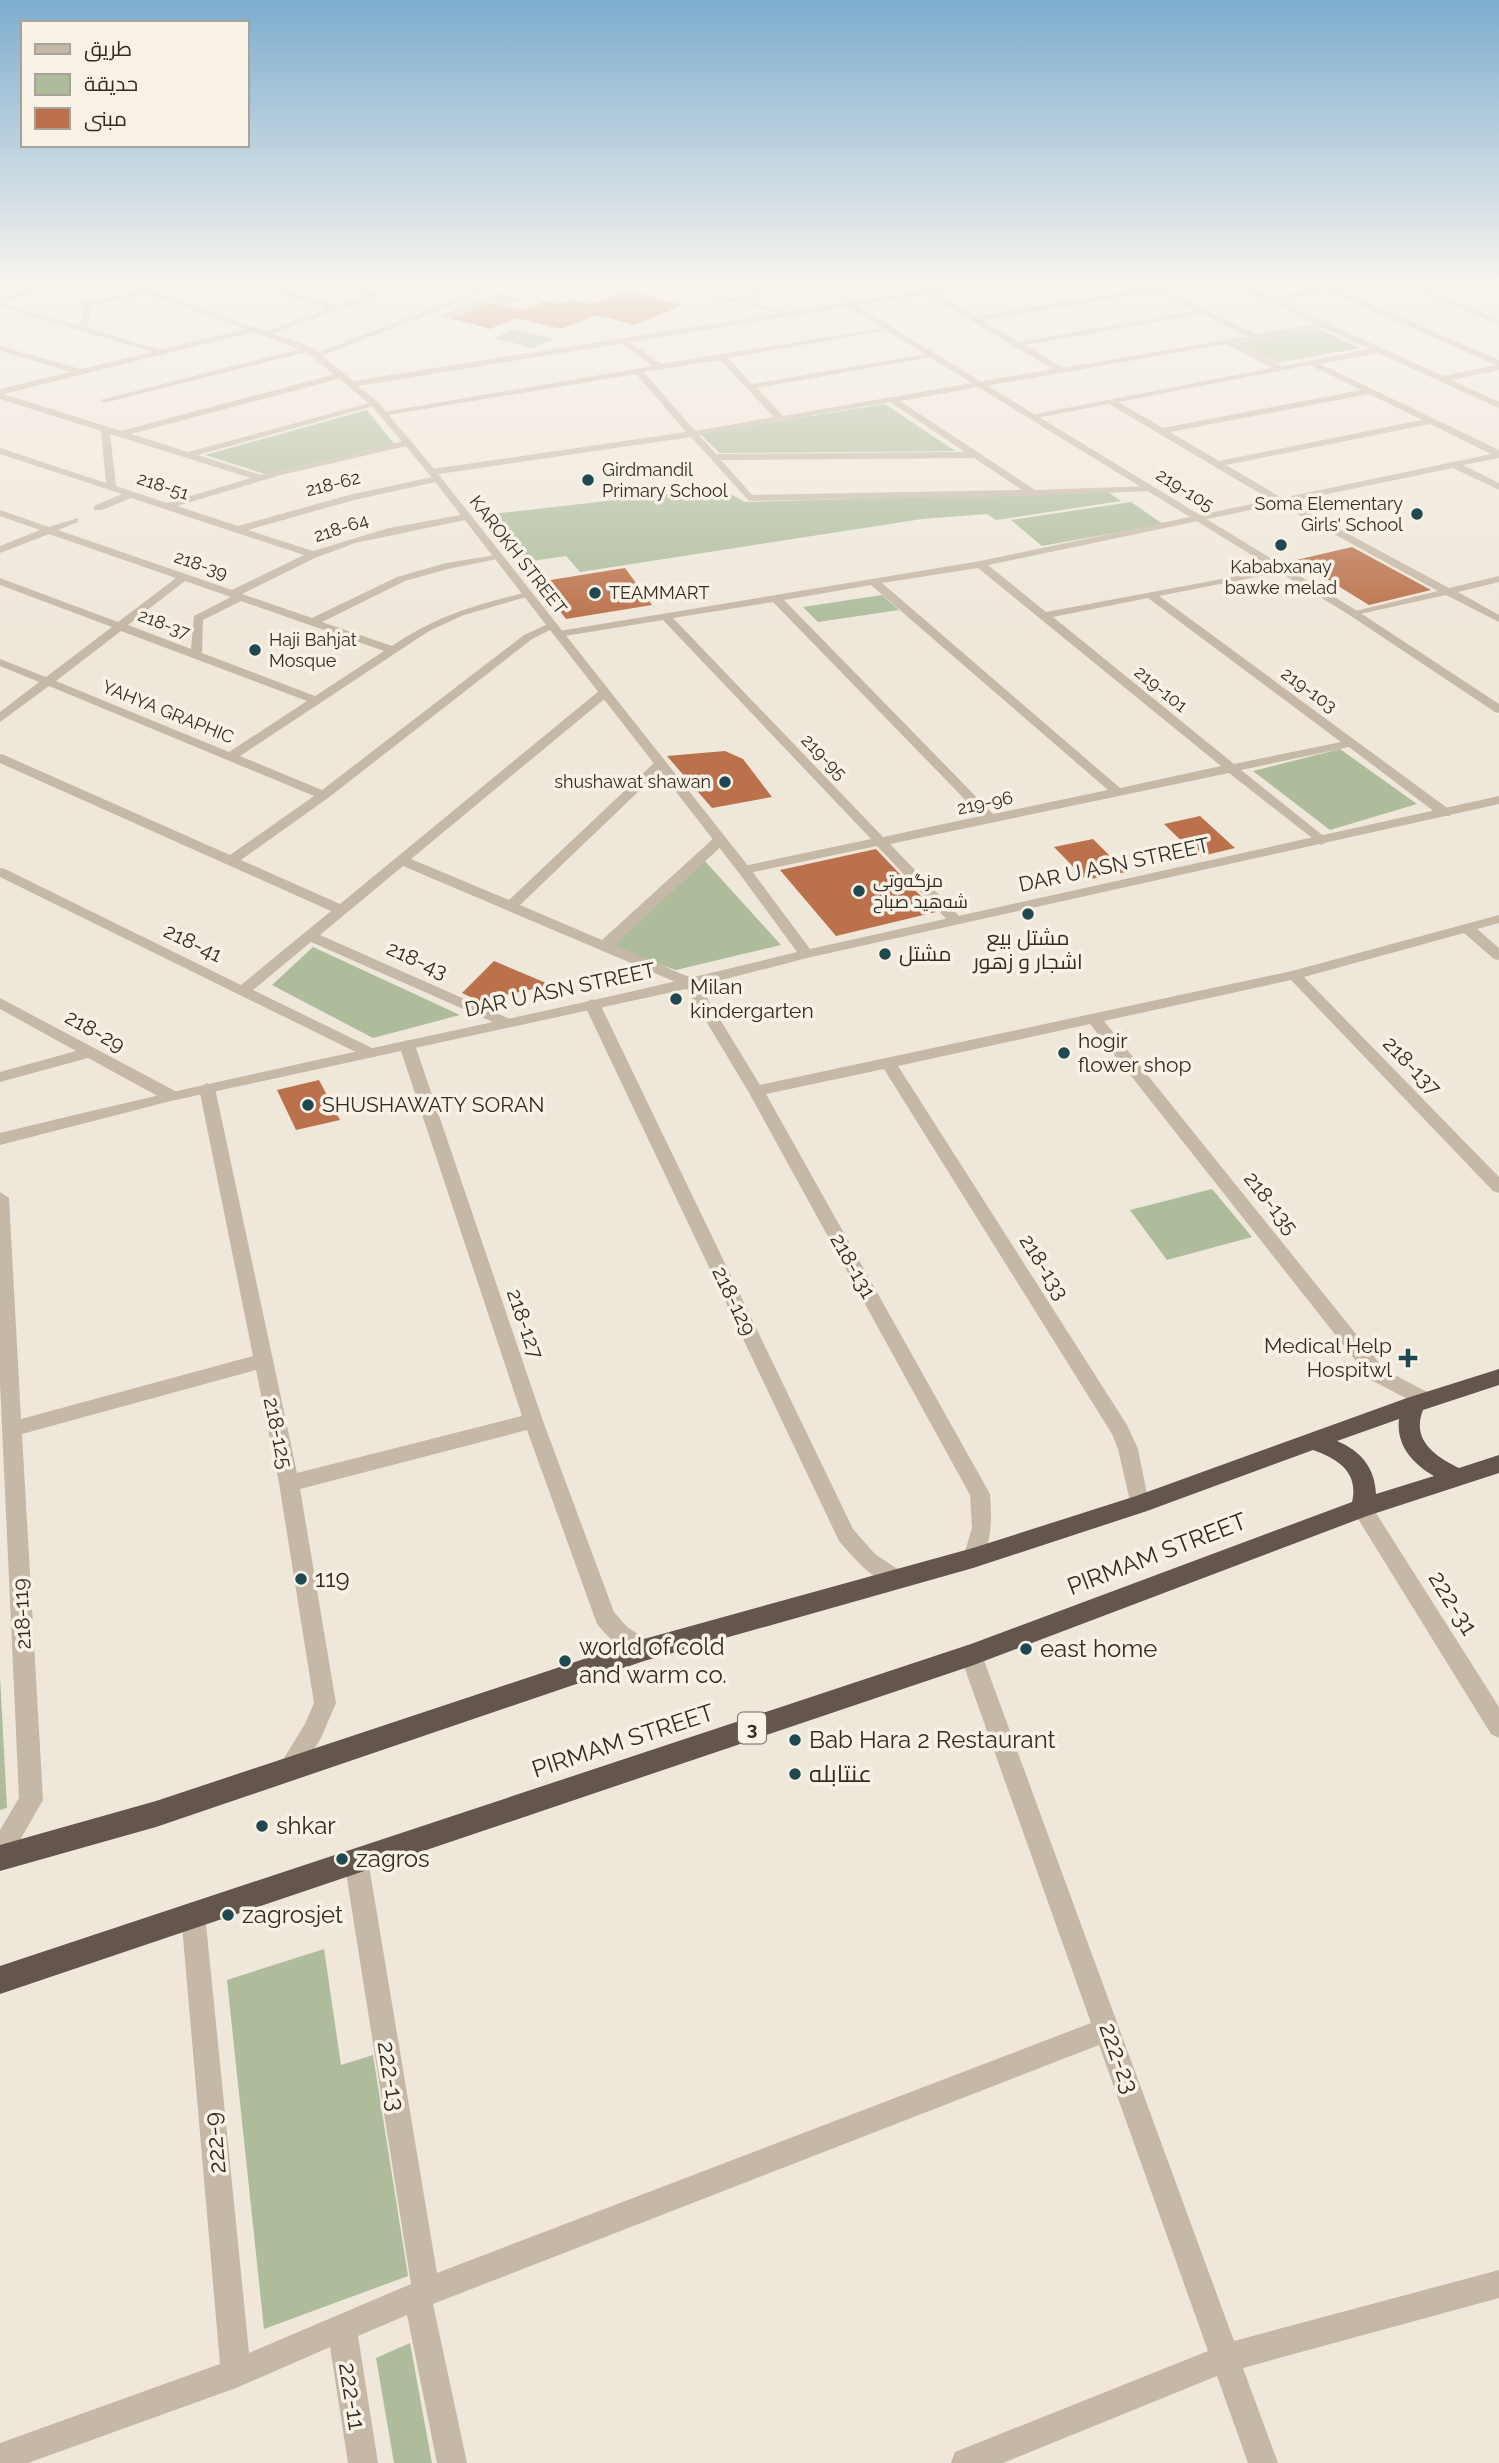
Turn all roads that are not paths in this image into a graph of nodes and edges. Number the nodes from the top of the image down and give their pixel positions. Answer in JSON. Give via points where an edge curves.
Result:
{"nodes":[{"id":1,"x":12,"y":398,"type":"edge"},
{"id":2,"x":113,"y":398,"type":"edge"},
{"id":3,"x":272,"y":398,"type":"edge"},
{"id":4,"x":368,"y":398,"type":"edge"},
{"id":5,"x":472,"y":398,"type":"edge"},
{"id":6,"x":661,"y":398,"type":"edge"},
{"id":7,"x":761,"y":398,"type":"edge"},
{"id":8,"x":897,"y":398,"type":"edge"},
{"id":9,"x":1002,"y":398,"type":"edge"},
{"id":10,"x":1126,"y":398,"type":"edge"},
{"id":11,"x":1334,"y":398,"type":"edge"},
{"id":12,"x":1384,"y":398,"type":"edge"},
{"id":13,"x":891,"y":399,"type":"junction"},
{"id":14,"x":104,"y":400,"type":"dead end"},
{"id":15,"x":1110,"y":401,"type":"junction"},
{"id":16,"x":374,"y":403,"type":"junction"},
{"id":17,"x":383,"y":413,"type":"junction"},
{"id":18,"x":1031,"y":416,"type":"junction"},
{"id":19,"x":781,"y":419,"type":"junction"},
{"id":20,"x":1432,"y":421,"type":"junction"},
{"id":21,"x":105,"y":429,"type":"junction"},
{"id":22,"x":1162,"y":431,"type":"junction"},
{"id":23,"x":121,"y":434,"type":"junction"},
{"id":24,"x":691,"y":434,"type":"junction"},
{"id":25,"x":408,"y":443,"type":"junction"},
{"id":26,"x":0,"y":451,"type":"edge"},
{"id":27,"x":190,"y":455,"type":"junction"},
{"id":28,"x":977,"y":455,"type":"junction"},
{"id":29,"x":1499,"y":455,"type":"edge"},
{"id":30,"x":713,"y":457,"type":"junction"},
{"id":31,"x":1218,"y":464,"type":"junction"},
{"id":32,"x":1455,"y":465,"type":"junction"},
{"id":33,"x":434,"y":476,"type":"junction"},
{"id":34,"x":260,"y":478,"type":"junction"},
{"id":35,"x":1499,"y":487,"type":"edge"},
{"id":36,"x":111,"y":488,"type":"junction"},
{"id":37,"x":1148,"y":488,"type":"junction"},
{"id":38,"x":1032,"y":493,"type":"junction"},
{"id":39,"x":131,"y":494,"type":"junction"},
{"id":40,"x":1282,"y":502,"type":"junction"},
{"id":41,"x":168,"y":506,"type":"junction"},
{"id":42,"x":98,"y":508,"type":"dead end"},
{"id":43,"x":0,"y":513,"type":"edge"},
{"id":44,"x":466,"y":517,"type":"junction"},
{"id":45,"x":1199,"y":519,"type":"junction"},
{"id":46,"x":74,"y":520,"type":"dead end"},
{"id":47,"x":239,"y":529,"type":"junction"},
{"id":48,"x":50,"y":530,"type":"junction"},
{"id":49,"x":0,"y":550,"type":"edge"},
{"id":50,"x":315,"y":555,"type":"junction"},
{"id":51,"x":498,"y":556,"type":"junction"},
{"id":52,"x":980,"y":565,"type":"junction"},
{"id":53,"x":1281,"y":569,"type":"junction"},
{"id":54,"x":184,"y":577,"type":"junction"},
{"id":55,"x":1499,"y":579,"type":"edge"},
{"id":56,"x":0,"y":581,"type":"edge"},
{"id":57,"x":874,"y":582,"type":"junction"},
{"id":58,"x":1450,"y":592,"type":"junction"},
{"id":59,"x":528,"y":595,"type":"junction"},
{"id":60,"x":237,"y":596,"type":"junction"},
{"id":61,"x":1152,"y":596,"type":"junction"},
{"id":62,"x":776,"y":598,"type":"junction"},
{"id":63,"x":1354,"y":614,"type":"junction"},
{"id":64,"x":1043,"y":616,"type":"junction"},
{"id":65,"x":666,"y":617,"type":"junction"},
{"id":66,"x":1499,"y":619,"type":"edge"},
{"id":67,"x":313,"y":622,"type":"junction"},
{"id":68,"x":120,"y":626,"type":"junction"},
{"id":69,"x":555,"y":630,"type":"junction"},
{"id":70,"x":390,"y":649,"type":"junction"},
{"id":71,"x":196,"y":655,"type":"junction"},
{"id":72,"x":0,"y":662,"type":"edge"},
{"id":73,"x":48,"y":682,"type":"junction"},
{"id":74,"x":604,"y":693,"type":"junction"},
{"id":75,"x":315,"y":700,"type":"junction"},
{"id":76,"x":1499,"y":709,"type":"edge"},
{"id":77,"x":0,"y":718,"type":"edge"},
{"id":78,"x":1352,"y":743,"type":"junction"},
{"id":79,"x":230,"y":757,"type":"junction"},
{"id":80,"x":0,"y":758,"type":"edge"},
{"id":81,"x":660,"y":764,"type":"junction"},
{"id":82,"x":1233,"y":769,"type":"junction"},
{"id":83,"x":1119,"y":793,"type":"junction"},
{"id":84,"x":323,"y":795,"type":"junction"},
{"id":85,"x":1499,"y":800,"type":"edge"},
{"id":86,"x":1445,"y":813,"type":"junction"},
{"id":87,"x":991,"y":819,"type":"junction"},
{"id":88,"x":720,"y":840,"type":"junction"},
{"id":89,"x":1321,"y":841,"type":"junction"},
{"id":90,"x":880,"y":842,"type":"junction"},
{"id":91,"x":402,"y":860,"type":"junction"},
{"id":92,"x":231,"y":861,"type":"junction"},
{"id":93,"x":744,"y":870,"type":"junction"},
{"id":94,"x":0,"y":872,"type":"edge"},
{"id":95,"x":511,"y":906,"type":"junction"},
{"id":96,"x":341,"y":910,"type":"junction"},
{"id":97,"x":1499,"y":919,"type":"edge"},
{"id":98,"x":956,"y":921,"type":"junction"},
{"id":99,"x":1467,"y":928,"type":"junction"},
{"id":100,"x":310,"y":936,"type":"junction"},
{"id":101,"x":604,"y":946,"type":"junction"},
{"id":102,"x":806,"y":954,"type":"junction"},
{"id":103,"x":1499,"y":956,"type":"edge"},
{"id":104,"x":1294,"y":975,"type":"junction"},
{"id":105,"x":691,"y":982,"type":"junction"},
{"id":106,"x":243,"y":991,"type":"junction"},
{"id":107,"x":0,"y":1003,"type":"edge"},
{"id":108,"x":592,"y":1004,"type":"junction"},
{"id":109,"x":1094,"y":1017,"type":"junction"},
{"id":110,"x":507,"y":1023,"type":"junction"},
{"id":111,"x":407,"y":1045,"type":"junction"},
{"id":112,"x":90,"y":1052,"type":"junction"},
{"id":113,"x":368,"y":1053,"type":"junction"},
{"id":114,"x":888,"y":1063,"type":"junction"},
{"id":115,"x":0,"y":1077,"type":"edge"},
{"id":116,"x":207,"y":1088,"type":"junction"},
{"id":117,"x":756,"y":1091,"type":"junction"},
{"id":118,"x":171,"y":1096,"type":"junction"},
{"id":119,"x":0,"y":1139,"type":"edge"},
{"id":120,"x":1499,"y":1187,"type":"edge"},
{"id":121,"x":0,"y":1198,"type":"edge"},
{"id":122,"x":264,"y":1360,"type":"junction"},
{"id":123,"x":1499,"y":1377,"type":"edge"},
{"id":124,"x":1420,"y":1402,"type":"junction"},
{"id":125,"x":533,"y":1421,"type":"junction"},
{"id":126,"x":12,"y":1429,"type":"junction"},
{"id":127,"x":1312,"y":1441,"type":"junction"},
{"id":128,"x":1499,"y":1464,"type":"edge"},
{"id":129,"x":1458,"y":1477,"type":"junction"},
{"id":130,"x":289,"y":1483,"type":"junction"},
{"id":131,"x":1139,"y":1504,"type":"junction"},
{"id":132,"x":1362,"y":1508,"type":"junction"},
{"id":133,"x":973,"y":1558,"type":"junction"},
{"id":134,"x":898,"y":1580,"type":"junction"},
{"id":135,"x":644,"y":1650,"type":"junction"},
{"id":136,"x":971,"y":1655,"type":"junction"},
{"id":137,"x":1499,"y":1727,"type":"edge"},
{"id":138,"x":288,"y":1771,"type":"junction"},
{"id":139,"x":0,"y":1856,"type":"edge"},
{"id":140,"x":356,"y":1860,"type":"junction"},
{"id":141,"x":193,"y":1914,"type":"junction"},
{"id":142,"x":0,"y":1980,"type":"edge"},
{"id":143,"x":1108,"y":2029,"type":"junction"},
{"id":144,"x":1499,"y":2284,"type":"edge"},
{"id":145,"x":422,"y":2294,"type":"junction"},
{"id":146,"x":342,"y":2328,"type":"junction"},
{"id":147,"x":1226,"y":2358,"type":"junction"},
{"id":148,"x":236,"y":2373,"type":"junction"},
{"id":149,"x":0,"y":2458,"type":"edge"},
{"id":150,"x":363,"y":2463,"type":"edge"},
{"id":151,"x":452,"y":2463,"type":"edge"},
{"id":152,"x":966,"y":2463,"type":"edge"},
{"id":153,"x":1263,"y":2463,"type":"edge"}],
"edges":[{"from":1,"to":21,"type":"street"},
{"from":2,"to":14,"type":"street"},
{"from":3,"to":23,"type":"street"},
{"from":4,"to":16,"type":"street","name":"KAROKH STREET"},
{"from":5,"to":17,"type":"street"},
{"from":6,"to":24,"type":"street"},
{"from":7,"to":19,"type":"street"},
{"from":8,"to":13,"type":"street","name":"218-62"},
{"from":9,"to":18,"type":"street","name":"219-105"},
{"from":10,"to":15,"type":"street"},
{"from":11,"to":22,"type":"street"},
{"from":12,"to":20,"type":"street"},
{"from":13,"to":19,"type":"street","name":"218-62"},
{"from":13,"to":28,"type":"street"},
{"from":15,"to":18,"type":"street"},
{"from":15,"to":22,"type":"street"},
{"from":16,"to":17,"type":"street","name":"KAROKH STREET"},
{"from":16,"to":27,"type":"street"},
{"from":17,"to":25,"type":"street","name":"KAROKH STREET"},
{"from":18,"to":37,"type":"street","name":"219-105"},
{"from":19,"to":24,"type":"street","name":"218-62"},
{"from":20,"to":29,"type":"street"},
{"from":20,"to":31,"type":"street"},
{"from":21,"to":23,"type":"street"},
{"from":21,"to":36,"type":"street"},
{"from":22,"to":31,"type":"street"},
{"from":23,"to":27,"type":"street"},
{"from":24,"to":30,"type":"street"},
{"from":24,"to":33,"type":"street","name":"218-62"},
{"from":25,"to":33,"type":"street","name":"KAROKH STREET"},
{"from":25,"to":34,"type":"street"},
{"from":26,"to":36,"type":"street","name":"218-51"},
{"from":27,"to":34,"type":"street"},
{"from":28,"to":30,"type":"street"},
{"from":28,"to":38,"type":"street"},
{"from":29,"to":32,"type":"street"},
{"from":30,"to":38,"type":"street","via":[[749,498]]},
{"from":31,"to":40,"type":"street"},
{"from":32,"to":35,"type":"street"},
{"from":32,"to":40,"type":"street"},
{"from":33,"to":44,"type":"street","name":"KAROKH STREET"},
{"from":33,"to":47,"type":"street","name":"218-62"},
{"from":34,"to":41,"type":"street"},
{"from":36,"to":39,"type":"street","name":"218-51"},
{"from":37,"to":38,"type":"street"},
{"from":37,"to":45,"type":"street","name":"219-105"},
{"from":39,"to":41,"type":"street","name":"218-51"},
{"from":39,"to":42,"type":"street"},
{"from":40,"to":45,"type":"street"},
{"from":40,"to":58,"type":"street"},
{"from":41,"to":47,"type":"street","name":"218-51"},
{"from":43,"to":48,"type":"street","name":"218-39"},
{"from":44,"to":50,"type":"street","name":"218-64","via":[[372,536]]},
{"from":44,"to":51,"type":"street","name":"KAROKH STREET"},
{"from":45,"to":52,"type":"street"},
{"from":45,"to":53,"type":"street","name":"219-105"},
{"from":46,"to":48,"type":"street"},
{"from":47,"to":50,"type":"street","name":"218-51"},
{"from":48,"to":49,"type":"street"},
{"from":48,"to":54,"type":"street","name":"218-39"},
{"from":50,"to":60,"type":"street","name":"218-64"},
{"from":51,"to":59,"type":"street","name":"KAROKH STREET"},
{"from":51,"to":67,"type":"street","via":[[401,579]]},
{"from":52,"to":57,"type":"street"},
{"from":52,"to":64,"type":"street","name":"219-101"},
{"from":53,"to":61,"type":"street"},
{"from":53,"to":63,"type":"street","name":"219-105"},
{"from":54,"to":60,"type":"street","name":"218-39"},
{"from":54,"to":68,"type":"street"},
{"from":55,"to":58,"type":"street"},
{"from":56,"to":68,"type":"street","name":"218-37"},
{"from":57,"to":62,"type":"street"},
{"from":57,"to":83,"type":"street"},
{"from":58,"to":63,"type":"street"},
{"from":58,"to":66,"type":"street"},
{"from":59,"to":69,"type":"street","name":"KAROKH STREET"},
{"from":59,"to":70,"type":"street","via":[[460,613]]},
{"from":60,"to":67,"type":"street","name":"218-39"},
{"from":60,"to":71,"type":"street","name":"218-64","via":[[198,618]]},
{"from":61,"to":64,"type":"street"},
{"from":61,"to":78,"type":"street","name":"219-103"},
{"from":62,"to":65,"type":"street"},
{"from":62,"to":87,"type":"street"},
{"from":63,"to":76,"type":"street","name":"219-105"},
{"from":64,"to":82,"type":"street","name":"219-101"},
{"from":65,"to":69,"type":"street"},
{"from":65,"to":90,"type":"street","name":"219-95"},
{"from":67,"to":70,"type":"street","name":"218-39"},
{"from":68,"to":71,"type":"street","name":"218-37"},
{"from":68,"to":73,"type":"street"},
{"from":69,"to":74,"type":"street","name":"KAROKH STREET"},
{"from":69,"to":84,"type":"street","via":[[528,637]]},
{"from":70,"to":75,"type":"street"},
{"from":71,"to":75,"type":"street","name":"218-37"},
{"from":72,"to":73,"type":"street","name":"YAHYA GRAPHIC"},
{"from":73,"to":77,"type":"street"},
{"from":73,"to":79,"type":"street","name":"YAHYA GRAPHIC"},
{"from":74,"to":81,"type":"street","name":"KAROKH STREET"},
{"from":74,"to":91,"type":"street"},
{"from":75,"to":79,"type":"street"},
{"from":78,"to":82,"type":"street","name":"219-96"},
{"from":78,"to":86,"type":"street","name":"219-103"},
{"from":79,"to":84,"type":"street","name":"YAHYA GRAPHIC"},
{"from":80,"to":92,"type":"street"},
{"from":81,"to":88,"type":"street","name":"KAROKH STREET"},
{"from":81,"to":95,"type":"street"},
{"from":82,"to":83,"type":"street","name":"219-96"},
{"from":82,"to":89,"type":"street","name":"219-101"},
{"from":83,"to":87,"type":"street","name":"219-96"},
{"from":84,"to":92,"type":"street"},
{"from":85,"to":86,"type":"street","name":"DAR U ASN STREET"},
{"from":86,"to":89,"type":"street","name":"DAR U ASN STREET"},
{"from":87,"to":90,"type":"street","name":"219-96"},
{"from":88,"to":93,"type":"street","name":"KAROKH STREET"},
{"from":88,"to":101,"type":"street"},
{"from":89,"to":98,"type":"street","name":"DAR U ASN STREET"},
{"from":90,"to":93,"type":"street","name":"219-96"},
{"from":90,"to":98,"type":"street","name":"219-95"},
{"from":91,"to":95,"type":"street"},
{"from":91,"to":96,"type":"street"},
{"from":92,"to":96,"type":"street"},
{"from":93,"to":102,"type":"street","name":"KAROKH STREET"},
{"from":94,"to":106,"type":"street","name":"218-41"},
{"from":95,"to":101,"type":"street"},
{"from":96,"to":100,"type":"street"},
{"from":97,"to":99,"type":"street"},
{"from":98,"to":102,"type":"street","name":"DAR U ASN STREET"},
{"from":99,"to":103,"type":"street"},
{"from":99,"to":104,"type":"street"},
{"from":100,"to":106,"type":"street"},
{"from":100,"to":110,"type":"street","name":"218-43"},
{"from":101,"to":105,"type":"street"},
{"from":102,"to":105,"type":"street","name":"DAR U ASN STREET"},
{"from":104,"to":109,"type":"street"},
{"from":104,"to":120,"type":"street","name":"218-137"},
{"from":105,"to":108,"type":"street","name":"DAR U ASN STREET"},
{"from":105,"to":117,"type":"street","name":"218-131"},
{"from":106,"to":113,"type":"street","name":"218-41"},
{"from":107,"to":112,"type":"street","name":"218-29"},
{"from":108,"to":110,"type":"street","name":"DAR U ASN STREET"},
{"from":108,"to":134,"type":"street","name":"218-129","via":[[846,1535],[867,1560]]},
{"from":109,"to":114,"type":"street"},
{"from":109,"to":124,"type":"street","name":"218-135","via":[[1378,1375]]},
{"from":110,"to":111,"type":"street","name":"DAR U ASN STREET"},
{"from":111,"to":113,"type":"street","name":"DAR U ASN STREET"},
{"from":111,"to":125,"type":"street","name":"218-127"},
{"from":112,"to":115,"type":"street"},
{"from":112,"to":118,"type":"street","name":"218-29"},
{"from":113,"to":116,"type":"street","name":"DAR U ASN STREET"},
{"from":114,"to":117,"type":"street"},
{"from":114,"to":131,"type":"street","name":"218-133","via":[[1120,1431]]},
{"from":116,"to":118,"type":"street","name":"DAR U ASN STREET"},
{"from":116,"to":122,"type":"street","name":"218-125"},
{"from":117,"to":133,"type":"street","name":"218-131","via":[[980,1494],[982,1528]]},
{"from":118,"to":119,"type":"street","name":"DAR U ASN STREET"},
{"from":121,"to":126,"type":"street","name":"218-119"},
{"from":122,"to":126,"type":"street"},
{"from":122,"to":130,"type":"street","name":"218-125"},
{"from":123,"to":124,"type":"highway"},
{"from":124,"to":127,"type":"highway"},
{"from":124,"to":129,"type":"highway","via":[[1407,1418],[1408,1435],[1418,1452]]},
{"from":125,"to":130,"type":"street"},
{"from":125,"to":135,"type":"street","name":"218-127","via":[[605,1617],[619,1634]]},
{"from":126,"to":139,"type":"street","name":"218-119","via":[[32,1800]]},
{"from":127,"to":131,"type":"highway"},
{"from":127,"to":132,"type":"highway","via":[[1352,1459],[1364,1475],[1367,1493]]},
{"from":128,"to":129,"type":"highway","name":"PIRMAM STREET","number":"3"},
{"from":129,"to":132,"type":"highway","name":"PIRMAM STREET","number":"3"},
{"from":130,"to":138,"type":"street","name":"218-125","via":[[325,1703]]},
{"from":131,"to":133,"type":"highway"},
{"from":132,"to":136,"type":"highway","name":"PIRMAM STREET","number":"3"},
{"from":132,"to":137,"type":"street","name":"222-31"},
{"from":133,"to":134,"type":"highway"},
{"from":134,"to":135,"type":"highway"},
{"from":135,"to":138,"type":"highway"},
{"from":136,"to":140,"type":"highway","name":"PIRMAM STREET","number":"3"},
{"from":136,"to":143,"type":"street","name":"222-23"},
{"from":138,"to":139,"type":"highway","via":[[156,1814]]},
{"from":140,"to":141,"type":"highway","name":"PIRMAM STREET","number":"3"},
{"from":140,"to":145,"type":"street","name":"222-13"},
{"from":141,"to":142,"type":"highway","name":"PIRMAM STREET","number":"3"},
{"from":141,"to":148,"type":"street","name":"222-9"},
{"from":143,"to":145,"type":"street"},
{"from":143,"to":147,"type":"street","name":"222-23"},
{"from":144,"to":147,"type":"street"},
{"from":145,"to":146,"type":"street"},
{"from":145,"to":151,"type":"street","name":"222-13"},
{"from":146,"to":148,"type":"street"},
{"from":146,"to":150,"type":"street","name":"222-11"},
{"from":147,"to":152,"type":"street"},
{"from":147,"to":153,"type":"street","name":"222-23"},
{"from":148,"to":149,"type":"street"}]}
